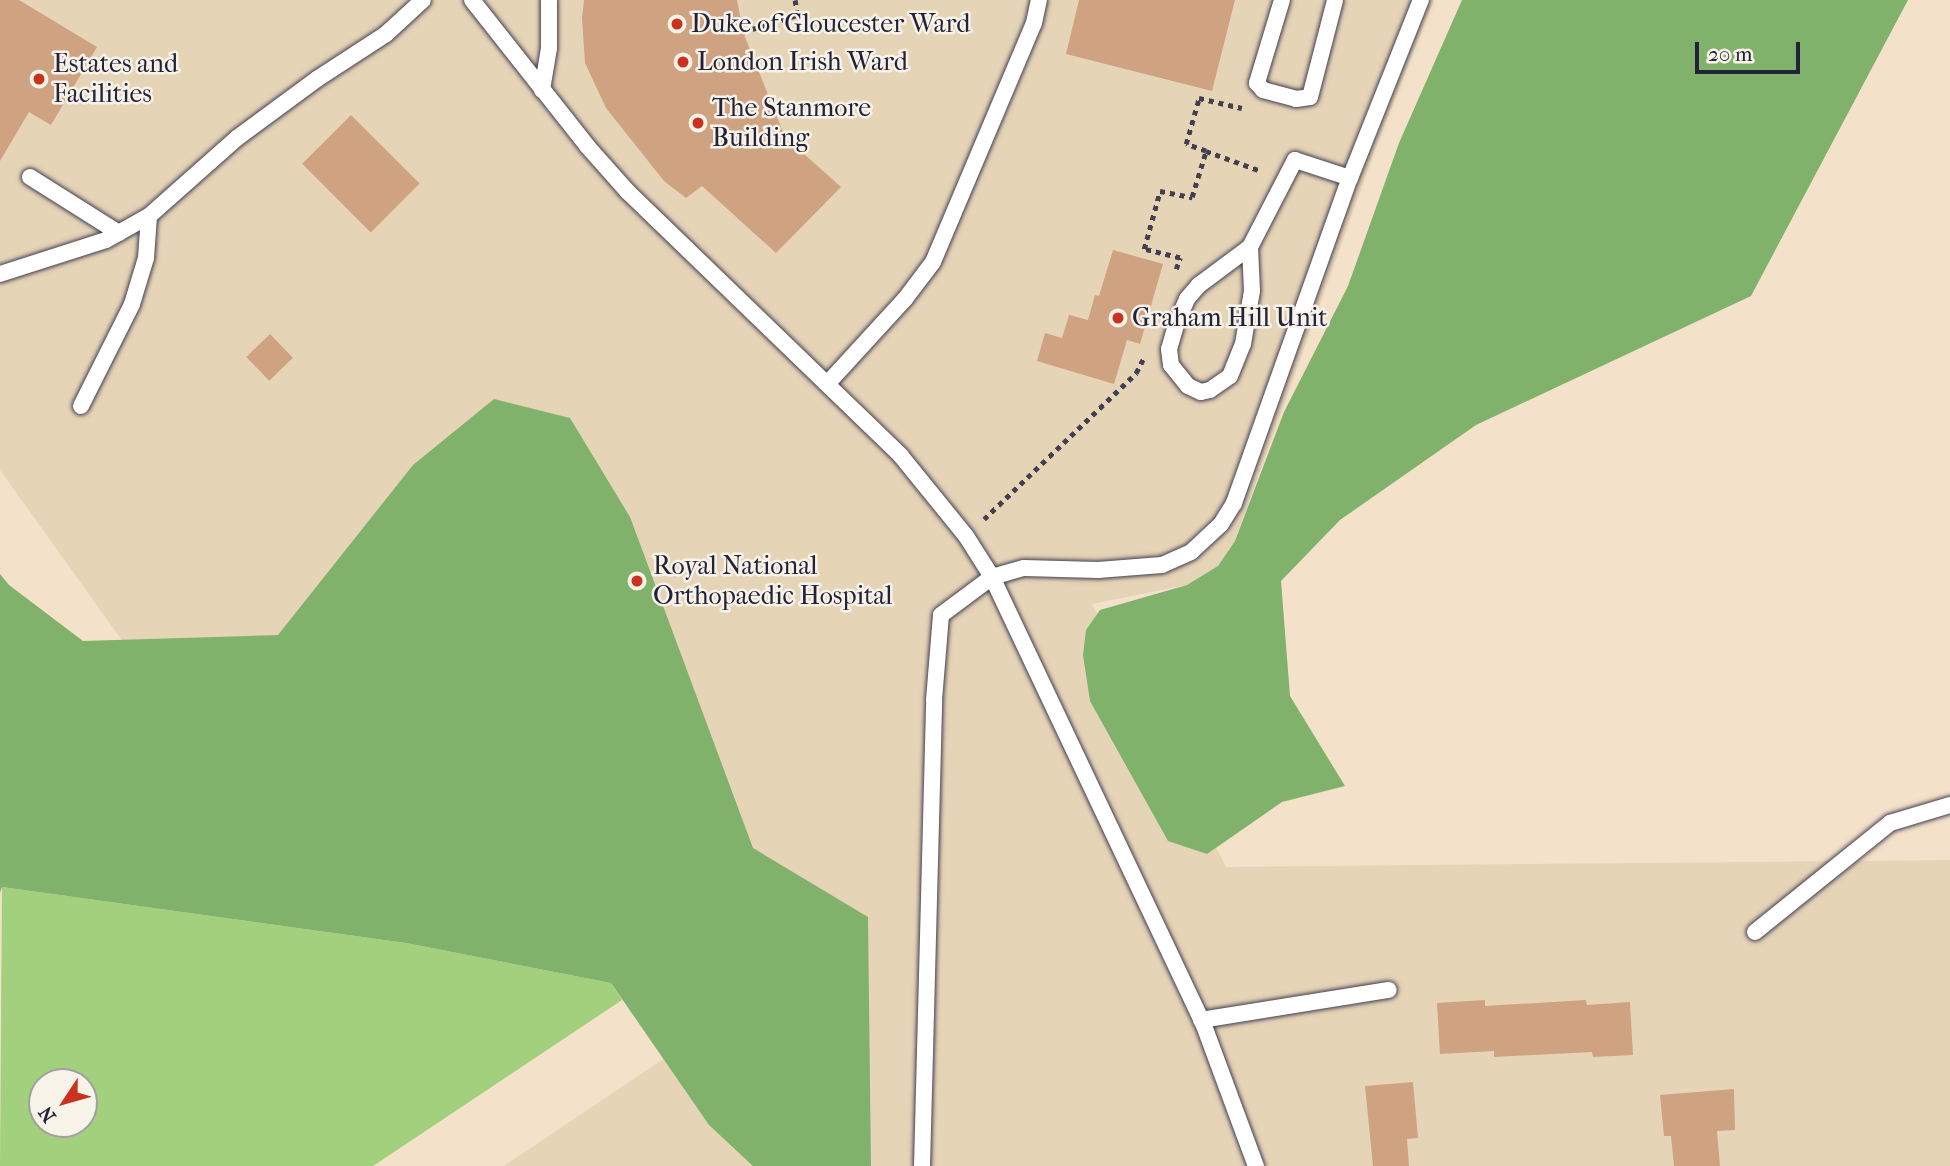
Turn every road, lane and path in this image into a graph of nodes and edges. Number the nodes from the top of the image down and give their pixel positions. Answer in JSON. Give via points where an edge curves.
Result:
{"nodes":[{"id":1,"x":423,"y":0,"type":"edge"},
{"id":2,"x":472,"y":0,"type":"edge"},
{"id":3,"x":549,"y":0,"type":"edge"},
{"id":4,"x":796,"y":0,"type":"edge"},
{"id":5,"x":1040,"y":0,"type":"edge"},
{"id":6,"x":1282,"y":0,"type":"edge"},
{"id":7,"x":1335,"y":0,"type":"edge"},
{"id":8,"x":1421,"y":0,"type":"edge"},
{"id":9,"x":743,"y":32,"type":"dead end"},
{"id":10,"x":542,"y":90,"type":"junction"},
{"id":11,"x":1253,"y":110,"type":"dead end"},
{"id":12,"x":1206,"y":151,"type":"junction"},
{"id":13,"x":1263,"y":172,"type":"dead end"},
{"id":14,"x":30,"y":177,"type":"dead end"},
{"id":15,"x":1350,"y":178,"type":"junction"},
{"id":16,"x":149,"y":216,"type":"junction"},
{"id":17,"x":119,"y":233,"type":"junction"},
{"id":18,"x":1250,"y":247,"type":"junction"},
{"id":19,"x":1175,"y":271,"type":"dead end"},
{"id":20,"x":0,"y":274,"type":"edge"},
{"id":21,"x":1148,"y":348,"type":"dead end"},
{"id":22,"x":828,"y":383,"type":"junction"},
{"id":23,"x":81,"y":406,"type":"dead end"},
{"id":24,"x":988,"y":516,"type":"dead end"},
{"id":25,"x":992,"y":577,"type":"junction"},
{"id":26,"x":1950,"y":805,"type":"edge"},
{"id":27,"x":1755,"y":932,"type":"dead end"},
{"id":28,"x":1389,"y":990,"type":"dead end"},
{"id":29,"x":1201,"y":1020,"type":"junction"},
{"id":30,"x":922,"y":1166,"type":"edge"},
{"id":31,"x":1256,"y":1166,"type":"edge"}],
"edges":[{"from":1,"to":16,"type":"lane","via":[[386,34],[237,138]]},
{"from":2,"to":10,"type":"lane"},
{"from":3,"to":10,"type":"lane","via":[[549,48]]},
{"from":4,"to":9,"type":"path","via":[[797,15]]},
{"from":5,"to":22,"type":"lane","via":[[933,262]]},
{"from":6,"to":7,"type":"lane","via":[[1257,83],[1263,90],[1296,100],[1310,97]]},
{"from":8,"to":15,"type":"lane"},
{"from":10,"to":22,"type":"lane","via":[[627,191]]},
{"from":11,"to":12,"type":"path","via":[[1199,97],[1186,144]]},
{"from":12,"to":13,"type":"path"},
{"from":12,"to":19,"type":"path","via":[[1192,197],[1160,191],[1144,248],[1180,258]]},
{"from":14,"to":17,"type":"lane"},
{"from":15,"to":18,"type":"lane","via":[[1294,160]]},
{"from":15,"to":25,"type":"lane","via":[[1234,503],[1215,531],[1191,552],[1162,565],[1024,568]]},
{"from":16,"to":17,"type":"lane"},
{"from":16,"to":23,"type":"lane","via":[[146,258],[132,304]]},
{"from":17,"to":20,"type":"lane"},
{"from":18,"to":18,"type":"lane","via":[[1252,290],[1243,344],[1230,376],[1201,392],[1188,386],[1171,365],[1169,349],[1176,325],[1199,285]]},
{"from":21,"to":24,"type":"path","via":[[1136,373]]},
{"from":22,"to":25,"type":"lane","via":[[940,501]]},
{"from":25,"to":29,"type":"lane"},
{"from":25,"to":30,"type":"lane","via":[[941,615],[934,700]]},
{"from":26,"to":27,"type":"lane","via":[[1890,823]]},
{"from":28,"to":29,"type":"lane"},
{"from":29,"to":31,"type":"lane"}]}
